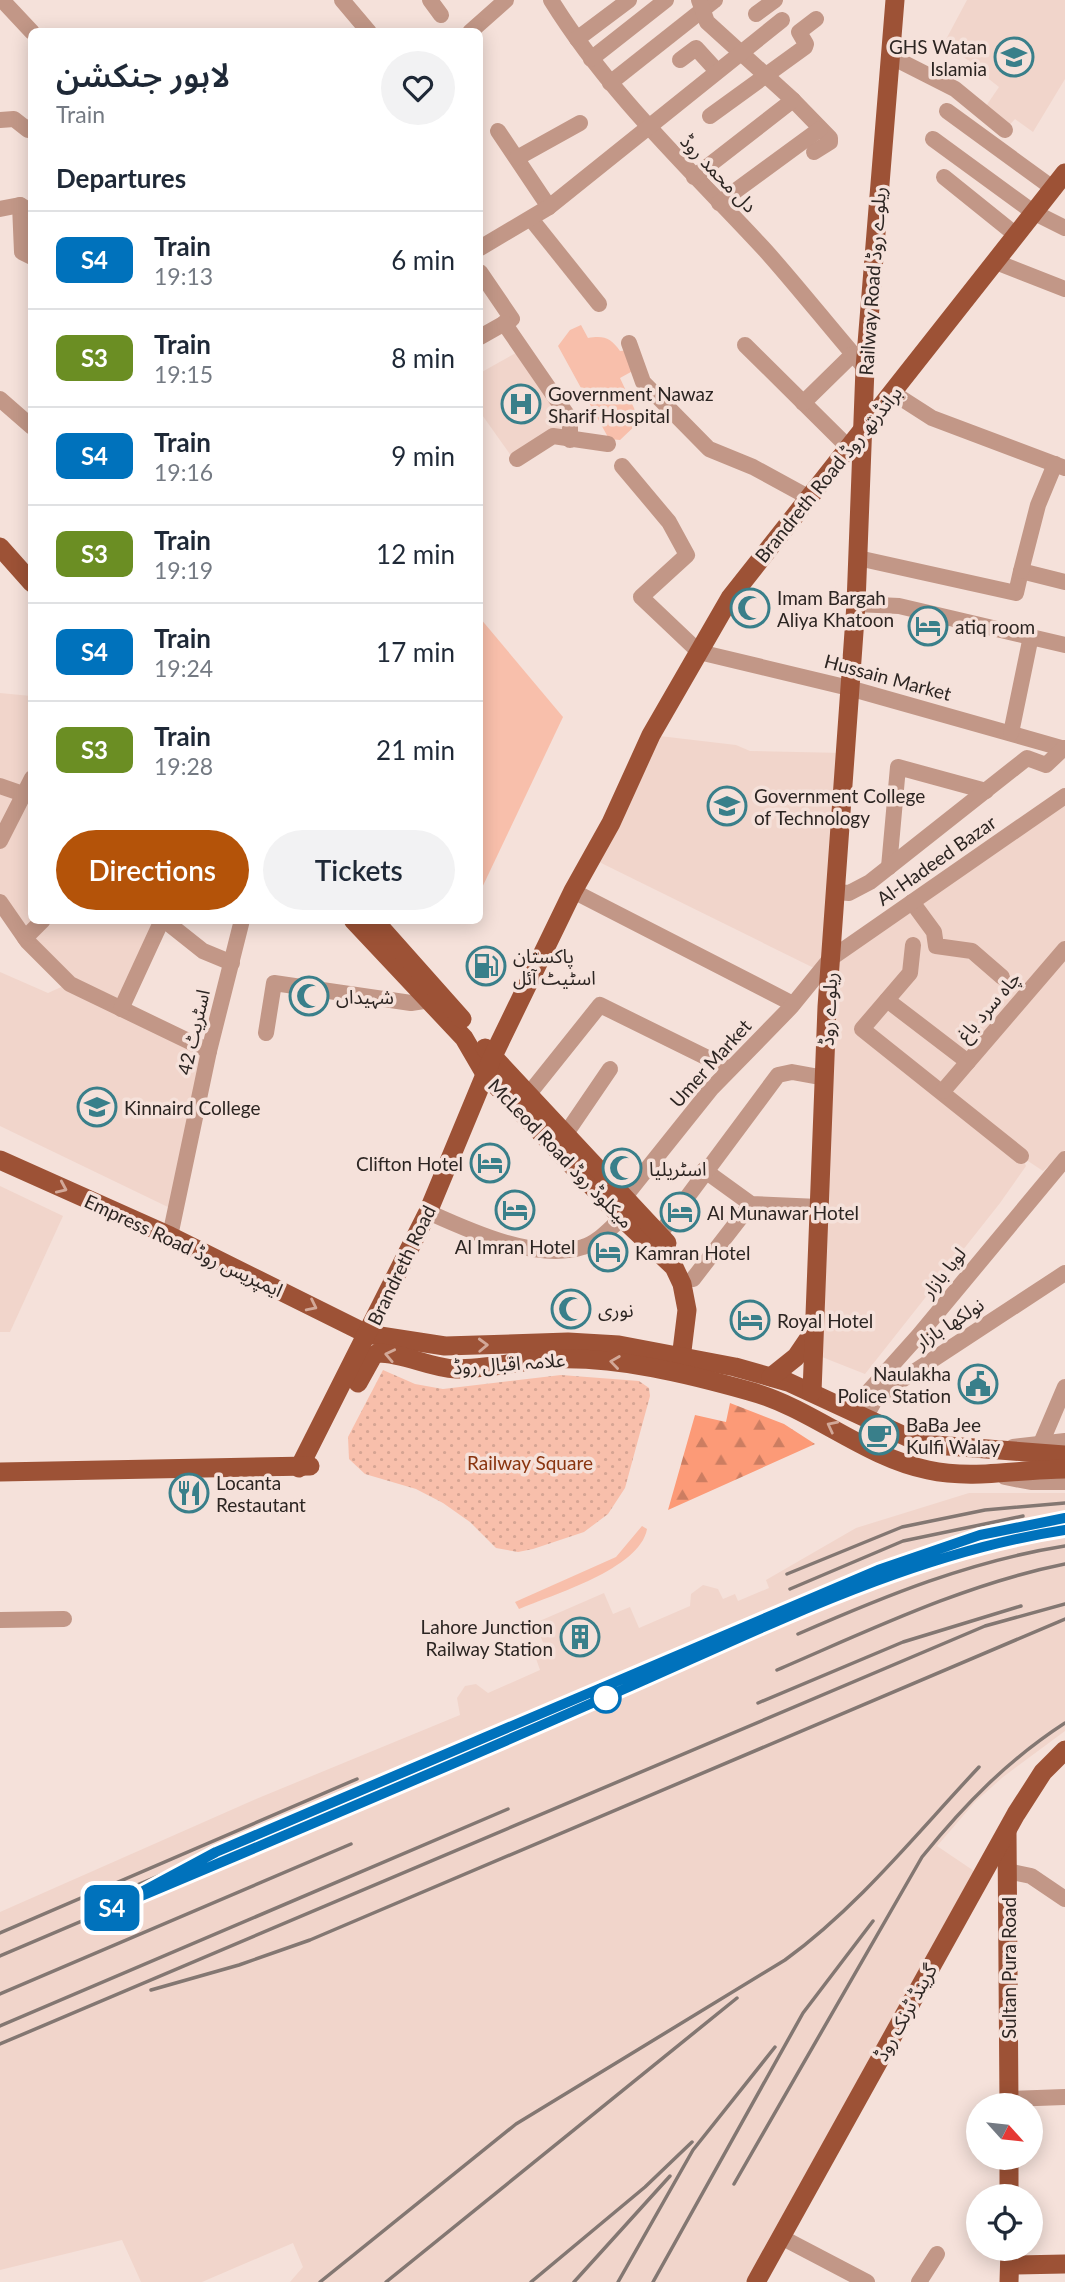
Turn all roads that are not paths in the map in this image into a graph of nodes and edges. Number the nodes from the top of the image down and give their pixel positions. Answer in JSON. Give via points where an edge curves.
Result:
{"nodes":[{"id":1,"x":2,"y":0,"type":"edge"},
{"id":2,"x":342,"y":0,"type":"edge"},
{"id":3,"x":430,"y":0,"type":"edge"},
{"id":4,"x":506,"y":0,"type":"edge"},
{"id":5,"x":629,"y":0,"type":"edge"},
{"id":6,"x":666,"y":0,"type":"edge"},
{"id":7,"x":775,"y":0,"type":"edge"},
{"id":8,"x":895,"y":0,"type":"edge"},
{"id":9,"x":556,"y":1,"type":"edge"},
{"id":10,"x":706,"y":3,"type":"edge"},
{"id":11,"x":756,"y":14,"type":"dead end"},
{"id":12,"x":440,"y":15,"type":"dead end"},
{"id":13,"x":816,"y":19,"type":"dead end"},
{"id":14,"x":782,"y":20,"type":"dead end"},
{"id":15,"x":28,"y":28,"type":"edge"},
{"id":16,"x":366,"y":28,"type":"edge"},
{"id":17,"x":474,"y":28,"type":"edge"},
{"id":18,"x":577,"y":39,"type":"junction"},
{"id":19,"x":739,"y":52,"type":"junction"},
{"id":20,"x":890,"y":56,"type":"junction"},
{"id":21,"x":591,"y":59,"type":"junction"},
{"id":22,"x":680,"y":60,"type":"dead end"},
{"id":23,"x":717,"y":71,"type":"junction"},
{"id":24,"x":765,"y":74,"type":"junction"},
{"id":25,"x":610,"y":83,"type":"junction"},
{"id":26,"x":793,"y":100,"type":"junction"},
{"id":27,"x":947,"y":111,"type":"dead end"},
{"id":28,"x":710,"y":116,"type":"dead end"},
{"id":29,"x":0,"y":120,"type":"edge"},
{"id":30,"x":580,"y":123,"type":"dead end"},
{"id":31,"x":820,"y":128,"type":"junction"},
{"id":32,"x":648,"y":129,"type":"junction"},
{"id":33,"x":28,"y":130,"type":"edge"},
{"id":34,"x":1005,"y":130,"type":"dead end"},
{"id":35,"x":498,"y":131,"type":"dead end"},
{"id":36,"x":933,"y":139,"type":"dead end"},
{"id":37,"x":814,"y":152,"type":"dead end"},
{"id":38,"x":517,"y":158,"type":"junction"},
{"id":39,"x":694,"y":177,"type":"junction"},
{"id":40,"x":944,"y":177,"type":"dead end"},
{"id":41,"x":1059,"y":181,"type":"edge"},
{"id":42,"x":719,"y":203,"type":"junction"},
{"id":43,"x":549,"y":207,"type":"junction"},
{"id":44,"x":0,"y":209,"type":"edge"},
{"id":45,"x":28,"y":209,"type":"edge"},
{"id":46,"x":1033,"y":212,"type":"junction"},
{"id":47,"x":531,"y":219,"type":"junction"},
{"id":48,"x":1065,"y":228,"type":"edge"},
{"id":49,"x":1016,"y":235,"type":"junction"},
{"id":50,"x":483,"y":246,"type":"edge"},
{"id":51,"x":28,"y":255,"type":"edge"},
{"id":52,"x":996,"y":262,"type":"junction"},
{"id":53,"x":483,"y":276,"type":"edge"},
{"id":54,"x":1065,"y":289,"type":"edge"},
{"id":55,"x":599,"y":304,"type":"dead end"},
{"id":56,"x":504,"y":323,"type":"junction"},
{"id":57,"x":483,"y":335,"type":"edge"},
{"id":58,"x":629,"y":343,"type":"dead end"},
{"id":59,"x":746,"y":345,"type":"dead end"},
{"id":60,"x":859,"y":361,"type":"junction"},
{"id":61,"x":893,"y":393,"type":"junction"},
{"id":62,"x":0,"y":399,"type":"edge"},
{"id":63,"x":803,"y":403,"type":"junction"},
{"id":64,"x":28,"y":424,"type":"edge"},
{"id":65,"x":864,"y":428,"type":"junction"},
{"id":66,"x":570,"y":440,"type":"junction"},
{"id":67,"x":608,"y":444,"type":"dead end"},
{"id":68,"x":848,"y":447,"type":"junction"},
{"id":69,"x":517,"y":459,"type":"dead end"},
{"id":70,"x":622,"y":466,"type":"dead end"},
{"id":71,"x":1060,"y":466,"type":"edge"},
{"id":72,"x":808,"y":497,"type":"junction"},
{"id":73,"x":0,"y":532,"type":"edge"},
{"id":74,"x":0,"y":547,"type":"edge"},
{"id":75,"x":858,"y":558,"type":"junction"},
{"id":76,"x":28,"y":563,"type":"edge"},
{"id":77,"x":1021,"y":571,"type":"junction"},
{"id":78,"x":28,"y":578,"type":"edge"},
{"id":79,"x":1065,"y":582,"type":"edge"},
{"id":80,"x":856,"y":604,"type":"junction"},
{"id":81,"x":1031,"y":636,"type":"junction"},
{"id":82,"x":1065,"y":645,"type":"edge"},
{"id":83,"x":699,"y":652,"type":"junction"},
{"id":84,"x":849,"y":688,"type":"junction"},
{"id":85,"x":1011,"y":733,"type":"junction"},
{"id":86,"x":1065,"y":749,"type":"edge"},
{"id":87,"x":0,"y":786,"type":"edge"},
{"id":88,"x":986,"y":791,"type":"junction"},
{"id":89,"x":1065,"y":796,"type":"edge"},
{"id":90,"x":25,"y":801,"type":"edge"},
{"id":91,"x":0,"y":841,"type":"edge"},
{"id":92,"x":889,"y":867,"type":"junction"},
{"id":93,"x":573,"y":891,"type":"junction"},
{"id":94,"x":836,"y":892,"type":"junction"},
{"id":95,"x":0,"y":902,"type":"edge"},
{"id":96,"x":912,"y":902,"type":"junction"},
{"id":97,"x":39,"y":924,"type":"edge"},
{"id":98,"x":161,"y":924,"type":"edge"},
{"id":99,"x":168,"y":924,"type":"edge"},
{"id":100,"x":242,"y":924,"type":"edge"},
{"id":101,"x":357,"y":924,"type":"edge"},
{"id":102,"x":378,"y":924,"type":"edge"},
{"id":103,"x":25,"y":938,"type":"junction"},
{"id":104,"x":912,"y":944,"type":"dead end"},
{"id":105,"x":1065,"y":949,"type":"edge"},
{"id":106,"x":830,"y":959,"type":"junction"},
{"id":107,"x":232,"y":963,"type":"junction"},
{"id":108,"x":1002,"y":976,"type":"dead end"},
{"id":109,"x":430,"y":1000,"type":"junction"},
{"id":110,"x":887,"y":1000,"type":"junction"},
{"id":111,"x":793,"y":1004,"type":"junction"},
{"id":112,"x":121,"y":1009,"type":"junction"},
{"id":113,"x":266,"y":1032,"type":"dead end"},
{"id":114,"x":209,"y":1051,"type":"junction"},
{"id":115,"x":968,"y":1062,"type":"junction"},
{"id":116,"x":489,"y":1066,"type":"junction"},
{"id":117,"x":610,"y":1069,"type":"dead end"},
{"id":118,"x":730,"y":1069,"type":"junction"},
{"id":119,"x":825,"y":1079,"type":"junction"},
{"id":120,"x":943,"y":1091,"type":"junction"},
{"id":121,"x":528,"y":1096,"type":"junction"},
{"id":122,"x":565,"y":1135,"type":"junction"},
{"id":123,"x":1021,"y":1156,"type":"dead end"},
{"id":124,"x":1065,"y":1159,"type":"edge"},
{"id":125,"x":0,"y":1160,"type":"edge"},
{"id":126,"x":704,"y":1170,"type":"junction"},
{"id":127,"x":751,"y":1204,"type":"junction"},
{"id":128,"x":819,"y":1207,"type":"junction"},
{"id":129,"x":622,"y":1208,"type":"junction"},
{"id":130,"x":428,"y":1212,"type":"junction"},
{"id":131,"x":659,"y":1235,"type":"junction"},
{"id":132,"x":170,"y":1236,"type":"junction"},
{"id":133,"x":1065,"y":1273,"type":"edge"},
{"id":134,"x":693,"y":1279,"type":"junction"},
{"id":135,"x":814,"y":1331,"type":"junction"},
{"id":136,"x":367,"y":1334,"type":"junction"},
{"id":137,"x":684,"y":1366,"type":"junction"},
{"id":138,"x":771,"y":1377,"type":"junction"},
{"id":139,"x":1065,"y":1387,"type":"edge"},
{"id":140,"x":812,"y":1392,"type":"junction"},
{"id":141,"x":858,"y":1414,"type":"junction"},
{"id":142,"x":1065,"y":1441,"type":"edge"},
{"id":143,"x":1041,"y":1455,"type":"junction"},
{"id":144,"x":1065,"y":1455,"type":"edge"},
{"id":145,"x":299,"y":1468,"type":"junction"},
{"id":146,"x":1065,"y":1469,"type":"edge"},
{"id":147,"x":0,"y":1472,"type":"edge"},
{"id":148,"x":988,"y":1474,"type":"junction"},
{"id":149,"x":1065,"y":1482,"type":"edge"},
{"id":150,"x":64,"y":1619,"type":"dead end"},
{"id":151,"x":0,"y":1620,"type":"edge"},
{"id":152,"x":1065,"y":1750,"type":"edge"},
{"id":153,"x":1007,"y":1831,"type":"junction"},
{"id":154,"x":1007,"y":1871,"type":"junction"},
{"id":155,"x":1065,"y":1899,"type":"edge"},
{"id":156,"x":1009,"y":2093,"type":"edge"},
{"id":157,"x":1065,"y":2098,"type":"edge"},
{"id":158,"x":1043,"y":2100,"type":"edge"},
{"id":159,"x":781,"y":2236,"type":"junction"},
{"id":160,"x":937,"y":2254,"type":"dead end"},
{"id":161,"x":1065,"y":2264,"type":"edge"},
{"id":162,"x":1009,"y":2265,"type":"edge"},
{"id":163,"x":756,"y":2282,"type":"edge"},
{"id":164,"x":867,"y":2282,"type":"edge"},
{"id":165,"x":919,"y":2282,"type":"edge"}],
"edges":[{"from":1,"to":15,"type":"street"},
{"from":2,"to":16,"type":"street"},
{"from":3,"to":12,"type":"street"},
{"from":4,"to":17,"type":"street"},
{"from":5,"to":18,"type":"street"},
{"from":6,"to":21,"type":"street"},
{"from":7,"to":11,"type":"street"},
{"from":8,"to":20,"type":"main road","name":"Railway Road ریلوے روڈ"},
{"from":9,"to":18,"type":"street","name":"دل محمد روڈ"},
{"from":10,"to":19,"type":"street","via":[[708,22]]},
{"from":10,"to":25,"type":"street"},
{"from":13,"to":24,"type":"street","via":[[799,32],[805,47]]},
{"from":14,"to":19,"type":"street"},
{"from":18,"to":21,"type":"street","name":"دل محمد روڈ"},
{"from":19,"to":23,"type":"street"},
{"from":19,"to":24,"type":"street"},
{"from":20,"to":34,"type":"street","via":[[955,89]]},
{"from":20,"to":60,"type":"main road","name":"Railway Road ریلوے روڈ"},
{"from":21,"to":25,"type":"street","name":"دل محمد روڈ"},
{"from":22,"to":23,"type":"street","via":[[696,48]]},
{"from":23,"to":32,"type":"street"},
{"from":24,"to":26,"type":"street"},
{"from":24,"to":28,"type":"street"},
{"from":25,"to":32,"type":"street","name":"دل محمد روڈ"},
{"from":26,"to":31,"type":"street"},
{"from":26,"to":39,"type":"street"},
{"from":27,"to":41,"type":"street"},
{"from":29,"to":33,"type":"street","via":[[14,118]]},
{"from":30,"to":38,"type":"street"},
{"from":31,"to":37,"type":"street","via":[[831,140]]},
{"from":31,"to":42,"type":"street"},
{"from":32,"to":39,"type":"street","name":"دل محمد روڈ"},
{"from":32,"to":43,"type":"street"},
{"from":35,"to":38,"type":"street"},
{"from":36,"to":46,"type":"street"},
{"from":38,"to":43,"type":"street"},
{"from":39,"to":42,"type":"street","name":"دل محمد روڈ"},
{"from":40,"to":49,"type":"street"},
{"from":41,"to":46,"type":"main road","name":"Brandreth Road برانڈرتھ روڈ"},
{"from":42,"to":60,"type":"street","name":"دل محمد روڈ"},
{"from":43,"to":47,"type":"street"},
{"from":44,"to":45,"type":"street"},
{"from":45,"to":51,"type":"street","via":[[22,252]]},
{"from":46,"to":48,"type":"street"},
{"from":46,"to":49,"type":"main road","name":"Brandreth Road برانڈرتھ روڈ"},
{"from":47,"to":50,"type":"street"},
{"from":47,"to":55,"type":"street"},
{"from":49,"to":52,"type":"main road","name":"Brandreth Road برانڈرتھ روڈ"},
{"from":52,"to":54,"type":"street"},
{"from":52,"to":61,"type":"main road","name":"Brandreth Road برانڈرتھ روڈ"},
{"from":53,"to":56,"type":"street","via":[[512,319]]},
{"from":56,"to":57,"type":"street"},
{"from":56,"to":66,"type":"street","via":[[570,419]]},
{"from":58,"to":72,"type":"street","via":[[643,382],[709,449]]},
{"from":59,"to":63,"type":"street"},
{"from":60,"to":63,"type":"street"},
{"from":60,"to":65,"type":"main road","name":"Railway Road ریلوے روڈ"},
{"from":61,"to":65,"type":"main road","name":"Brandreth Road برانڈرتھ روڈ"},
{"from":61,"to":71,"type":"street","via":[[932,418]]},
{"from":62,"to":64,"type":"street"},
{"from":63,"to":68,"type":"street"},
{"from":65,"to":68,"type":"main road","name":"Brandreth Road برانڈرتھ روڈ"},
{"from":65,"to":75,"type":"main road","name":"Railway Road ریلوے روڈ"},
{"from":66,"to":67,"type":"street"},
{"from":66,"to":69,"type":"street","via":[[553,436]]},
{"from":68,"to":72,"type":"main road","name":"Brandreth Road برانڈرتھ روڈ"},
{"from":70,"to":83,"type":"street","via":[[669,522],[687,555],[640,597]]},
{"from":71,"to":77,"type":"street","via":[[1038,505]]},
{"from":72,"to":83,"type":"main road","name":"Brandreth Road برانڈرتھ روڈ","via":[[730,598]]},
{"from":73,"to":76,"type":"main road"},
{"from":74,"to":78,"type":"main road"},
{"from":75,"to":77,"type":"street","via":[[1016,593]]},
{"from":75,"to":80,"type":"main road","name":"Railway Road ریلوے روڈ"},
{"from":77,"to":79,"type":"street"},
{"from":80,"to":81,"type":"street","via":[[899,606]]},
{"from":80,"to":84,"type":"main road","name":"Railway Road ریلوے روڈ"},
{"from":81,"to":82,"type":"street"},
{"from":81,"to":85,"type":"street"},
{"from":83,"to":84,"type":"street","name":"Hussain Market"},
{"from":83,"to":93,"type":"main road","name":"Brandreth Road برانڈرتھ روڈ","via":[[651,735],[611,823]]},
{"from":84,"to":85,"type":"street","name":"Hussain Market"},
{"from":84,"to":94,"type":"main road","name":"ریلوے روڈ"},
{"from":85,"to":86,"type":"street","name":"Hussain Market"},
{"from":86,"to":88,"type":"street","via":[[1046,765],[1027,758]]},
{"from":87,"to":90,"type":"street"},
{"from":88,"to":92,"type":"street"},
{"from":88,"to":92,"type":"street","via":[[898,767]]},
{"from":89,"to":96,"type":"street","name":"Al-Hadeed Bazar"},
{"from":90,"to":91,"type":"street"},
{"from":92,"to":94,"type":"street","via":[[849,893]]},
{"from":93,"to":111,"type":"street"},
{"from":93,"to":116,"type":"main road","name":"Brandreth Road برانڈرتھ روڈ"},
{"from":94,"to":106,"type":"main road","name":"ریلوے روڈ"},
{"from":95,"to":103,"type":"street"},
{"from":96,"to":106,"type":"street","name":"Al-Hadeed Bazar"},
{"from":96,"to":108,"type":"street","via":[[934,932],[936,946],[972,951]]},
{"from":97,"to":103,"type":"street"},
{"from":98,"to":112,"type":"street"},
{"from":99,"to":107,"type":"street","via":[[203,951]]},
{"from":100,"to":107,"type":"street","name":"اسٹریٹ 42"},
{"from":101,"to":109,"type":"main road","name":"McLeod Road میکلوڈ روڈ"},
{"from":102,"to":116,"type":"main road","name":"McLeod Road میکلوڈ روڈ","via":[[446,999]]},
{"from":103,"to":112,"type":"street","via":[[70,984]]},
{"from":104,"to":110,"type":"street","via":[[910,973]]},
{"from":105,"to":115,"type":"street","name":"چاہ سرد باغ"},
{"from":106,"to":111,"type":"street","name":"Umer Market"},
{"from":106,"to":119,"type":"main road","name":"ریلوے روڈ"},
{"from":107,"to":114,"type":"street","name":"اسٹریٹ 42"},
{"from":109,"to":113,"type":"street","via":[[411,1003],[274,983]]},
{"from":109,"to":116,"type":"main road","name":"McLeod Road میکلوڈ روڈ"},
{"from":110,"to":115,"type":"street"},
{"from":110,"to":120,"type":"street","via":[[862,1029]]},
{"from":111,"to":118,"type":"street","name":"Umer Market"},
{"from":112,"to":114,"type":"street"},
{"from":114,"to":132,"type":"street","name":"اسٹریٹ 42"},
{"from":115,"to":120,"type":"street","name":"چاہ سرد باغ"},
{"from":116,"to":121,"type":"main road","name":"McLeod Road میکلوڈ روڈ"},
{"from":116,"to":129,"type":"main road","name":"McLeod Road میکلوڈ روڈ"},
{"from":116,"to":130,"type":"main road","name":"Brandreth Road"},
{"from":117,"to":122,"type":"street"},
{"from":118,"to":121,"type":"street","via":[[600,1005]]},
{"from":118,"to":129,"type":"street","name":"Umer Market"},
{"from":119,"to":126,"type":"street","via":[[778,1074]]},
{"from":119,"to":128,"type":"main road","name":"ریلوے روڈ"},
{"from":120,"to":123,"type":"street"},
{"from":121,"to":122,"type":"main road","name":"McLeod Road میکلوڈ روڈ"},
{"from":122,"to":129,"type":"main road","name":"McLeod Road میکلوڈ روڈ"},
{"from":124,"to":141,"type":"street","name":"لوہا بازار"},
{"from":125,"to":132,"type":"main road","name":"Empress Road ایمپریس روڈ","one_way":true},
{"from":126,"to":127,"type":"street"},
{"from":126,"to":131,"type":"street"},
{"from":127,"to":128,"type":"street"},
{"from":127,"to":134,"type":"street"},
{"from":128,"to":135,"type":"main road","name":"ریلوے روڈ"},
{"from":129,"to":130,"type":"street","name":"Umer Market","via":[[585,1247],[562,1251],[477,1235]]},
{"from":129,"to":131,"type":"main road","name":"McLeod Road میکلوڈ روڈ"},
{"from":129,"to":137,"type":"main road","name":"McLeod Road میکلوڈ روڈ","via":[[679,1277],[687,1310]]},
{"from":130,"to":136,"type":"main road","name":"Brandreth Road"},
{"from":131,"to":134,"type":"main road","name":"McLeod Road میکلوڈ روڈ"},
{"from":132,"to":136,"type":"main road","name":"Empress Road ایمپریس روڈ","one_way":true},
{"from":133,"to":141,"type":"street","name":"نولکھا بازار","via":[[891,1387]]},
{"from":134,"to":137,"type":"main road","via":[[696,1321]]},
{"from":135,"to":138,"type":"main road","via":[[796,1357]]},
{"from":135,"to":140,"type":"main road","name":"ریلوے روڈ"},
{"from":136,"to":137,"type":"main road","name":"علامہ اقبال روڈ","one_way":true,"via":[[445,1346],[619,1345]]},
{"from":136,"to":145,"type":"main road","name":"Brandreth Road"},
{"from":137,"to":138,"type":"main road","name":"علامہ اقبال روڈ"},
{"from":137,"to":145,"type":"main road","name":"علامہ اقبال روڈ","one_way":true,"via":[[560,1359],[455,1368],[379,1353],[367,1364],[319,1456],[311,1466]]},
{"from":148,"to":137,"type":"main road","name":"علامہ اقبال روڈ","one_way":true,"via":[[951,1474],[903,1463],[782,1402]]},
{"from":138,"to":140,"type":"main road","name":"علامہ اقبال روڈ"},
{"from":139,"to":143,"type":"street"},
{"from":140,"to":141,"type":"main road","name":"علامہ اقبال روڈ"},
{"from":141,"to":143,"type":"main road","name":"علامہ اقبال روڈ","via":[[922,1444]]},
{"from":142,"to":143,"type":"street"},
{"from":143,"to":144,"type":"main road","name":"علامہ اقبال روڈ"},
{"from":143,"to":146,"type":"main road","name":"علامہ اقبال روڈ"},
{"from":143,"to":148,"type":"main road","name":"علامہ اقبال روڈ"},
{"from":145,"to":147,"type":"main road"},
{"from":148,"to":149,"type":"street","via":[[1031,1482]]},
{"from":150,"to":151,"type":"street"},
{"from":152,"to":153,"type":"main road","name":"گرینڈ ٹرنک روڈ","via":[[1043,1772]]},
{"from":153,"to":154,"type":"main road","name":"Sultan Pura Road"},
{"from":153,"to":159,"type":"main road","name":"گرینڈ ٹرنک روڈ"},
{"from":154,"to":155,"type":"street","via":[[1031,1876]]},
{"from":154,"to":156,"type":"main road","name":"Sultan Pura Road"},
{"from":157,"to":158,"type":"street"},
{"from":159,"to":163,"type":"main road","name":"گرینڈ ٹرنک روڈ"},
{"from":159,"to":164,"type":"street"},
{"from":160,"to":165,"type":"street"},
{"from":161,"to":162,"type":"main road"}]}
